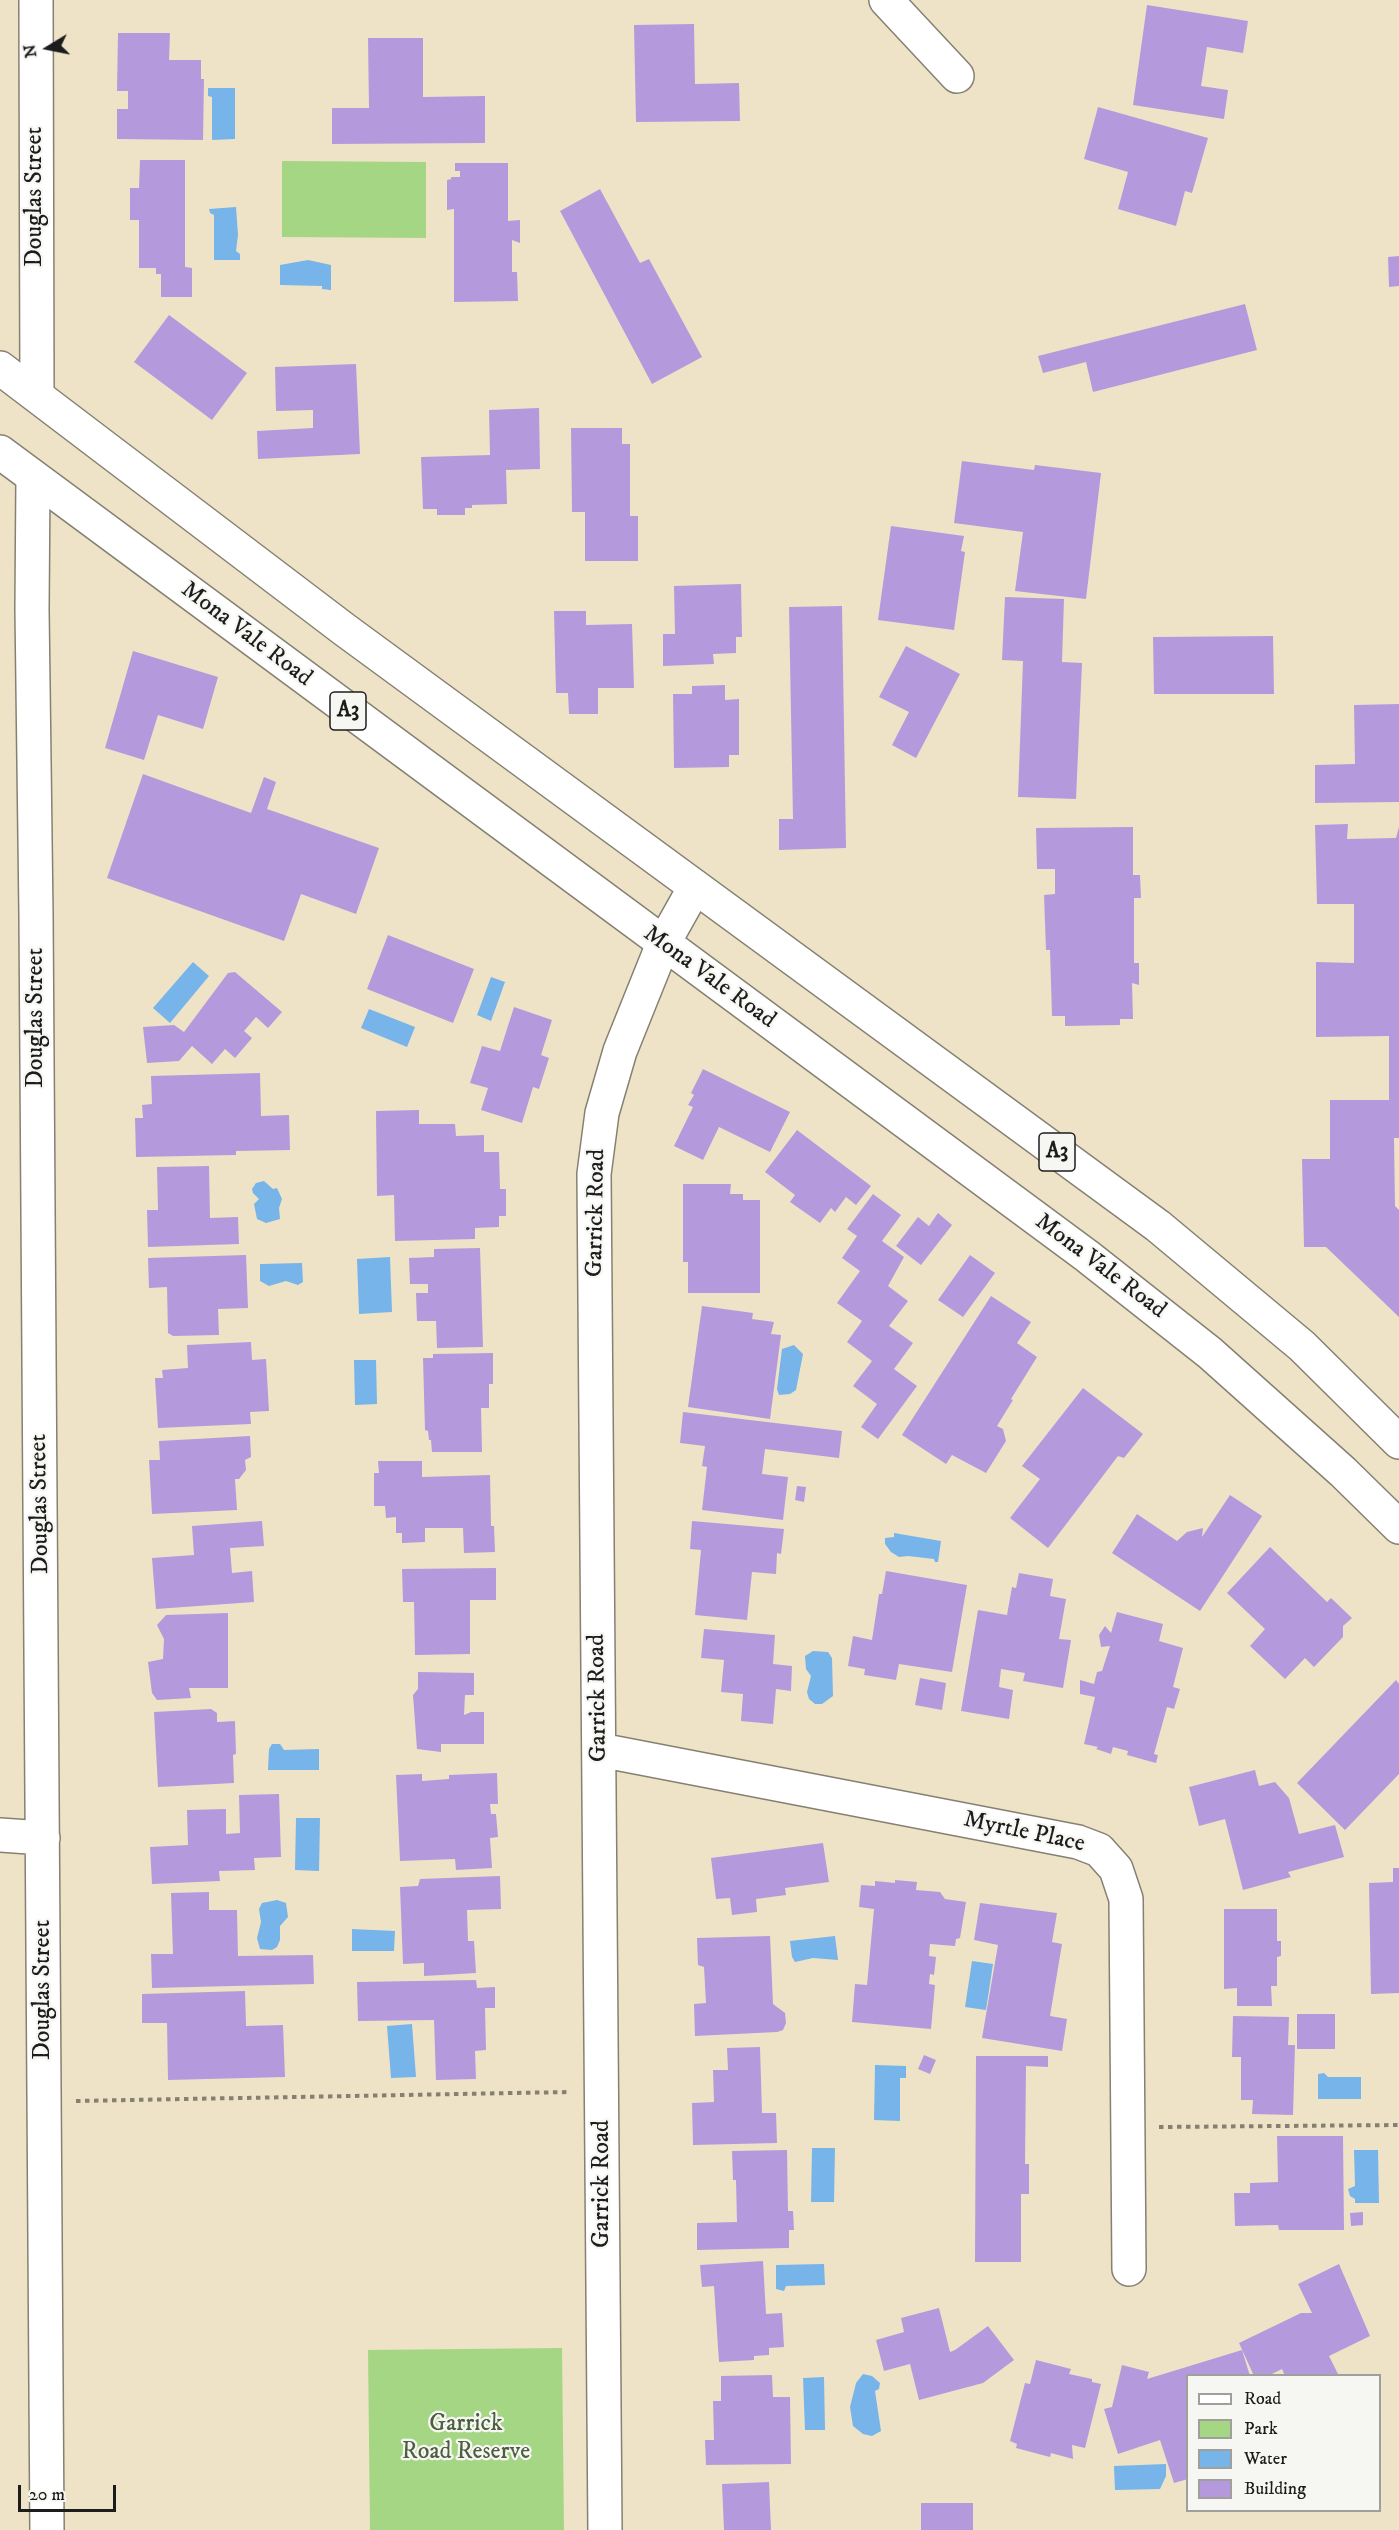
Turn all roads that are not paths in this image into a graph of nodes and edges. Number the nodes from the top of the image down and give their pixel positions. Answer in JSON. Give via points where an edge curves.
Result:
{"nodes":[{"id":1,"x":36,"y":0,"type":"edge"},
{"id":2,"x":886,"y":0,"type":"edge"},
{"id":3,"x":957,"y":76,"type":"dead end"},
{"id":4,"x":0,"y":368,"type":"edge"},
{"id":5,"x":37,"y":395,"type":"junction"},
{"id":6,"x":0,"y":452,"type":"edge"},
{"id":7,"x":33,"y":478,"type":"junction"},
{"id":8,"x":695,"y":887,"type":"junction"},
{"id":9,"x":663,"y":944,"type":"junction"},
{"id":10,"x":1399,"y":1442,"type":"edge"},
{"id":11,"x":1399,"y":1527,"type":"edge"},
{"id":12,"x":600,"y":1750,"type":"junction"},
{"id":13,"x":0,"y":1835,"type":"edge"},
{"id":14,"x":43,"y":1838,"type":"junction"},
{"id":15,"x":1129,"y":2269,"type":"dead end"},
{"id":16,"x":47,"y":2530,"type":"edge"},
{"id":17,"x":605,"y":2530,"type":"edge"}],
"edges":[{"from":1,"to":5,"type":"main road","name":"Douglas Street"},
{"from":2,"to":3,"type":"main road"},
{"from":4,"to":5,"type":"main road","number":"A3"},
{"from":5,"to":8,"type":"main road","number":"A3","via":[[345,630]]},
{"from":6,"to":7,"type":"main road","name":"Mona Vale Road","number":"A3"},
{"from":7,"to":9,"type":"main road","name":"Mona Vale Road","number":"A3"},
{"from":7,"to":14,"type":"main road","name":"Douglas Street"},
{"from":8,"to":9,"type":"main road","name":"Garrick Road"},
{"from":8,"to":10,"type":"main road","number":"A3","via":[[1158,1226],[1302,1346]]},
{"from":9,"to":11,"type":"main road","name":"Mona Vale Road","number":"A3","via":[[1087,1256],[1201,1346]]},
{"from":9,"to":12,"type":"main road","name":"Garrick Road","via":[[620,1051],[602,1113],[594,1174]]},
{"from":12,"to":15,"type":"main road","name":"Myrtle Place","via":[[1078,1842],[1100,1850],[1116,1869],[1126,1899]]},
{"from":12,"to":17,"type":"main road","name":"Garrick Road"},
{"from":13,"to":14,"type":"main road"},
{"from":14,"to":16,"type":"main road","name":"Douglas Street"}]}
